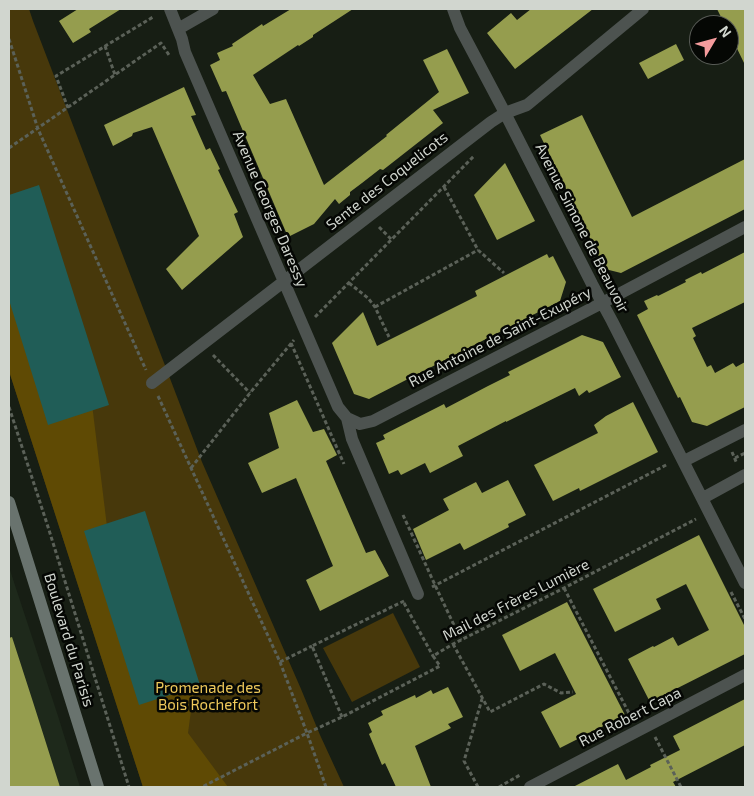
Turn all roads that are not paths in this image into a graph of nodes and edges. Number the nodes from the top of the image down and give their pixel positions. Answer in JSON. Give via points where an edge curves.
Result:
{"nodes":[{"id":1,"x":170,"y":9,"type":"edge"},
{"id":2,"x":213,"y":9,"type":"edge"},
{"id":3,"x":453,"y":9,"type":"edge"},
{"id":4,"x":643,"y":9,"type":"edge"},
{"id":5,"x":178,"y":29,"type":"junction"},
{"id":6,"x":505,"y":113,"type":"junction"},
{"id":7,"x":745,"y":227,"type":"edge"},
{"id":8,"x":283,"y":282,"type":"junction"},
{"id":9,"x":602,"y":303,"type":"junction"},
{"id":10,"x":152,"y":383,"type":"dead end"},
{"id":11,"x":347,"y":418,"type":"junction"},
{"id":12,"x":745,"y":430,"type":"edge"},
{"id":13,"x":684,"y":461,"type":"junction"},
{"id":14,"x":744,"y":476,"type":"edge"},
{"id":15,"x":702,"y":498,"type":"junction"},
{"id":16,"x":9,"y":502,"type":"edge"},
{"id":17,"x":745,"y":583,"type":"edge"},
{"id":18,"x":418,"y":594,"type":"road end"},
{"id":19,"x":745,"y":675,"type":"edge"},
{"id":20,"x":98,"y":787,"type":"edge"},
{"id":21,"x":530,"y":787,"type":"edge"}],
"edges":[{"from":1,"to":5,"type":"street","name":"Avenue Georges Daressy"},
{"from":2,"to":5,"type":"street"},
{"from":3,"to":6,"type":"street","name":"Avenue Simone de Beauvoir"},
{"from":4,"to":6,"type":"street","name":"Sente des Coquelicots","via":[[526,105]]},
{"from":5,"to":8,"type":"street","name":"Avenue Georges Daressy"},
{"from":6,"to":8,"type":"street","name":"Sente des Coquelicots"},
{"from":6,"to":9,"type":"street","name":"Avenue Simone de Beauvoir"},
{"from":7,"to":9,"type":"street","name":"Rue Antoine de Saint-Exupéry"},
{"from":8,"to":10,"type":"street","name":"Sente des Coquelicots"},
{"from":8,"to":11,"type":"street","name":"Avenue Georges Daressy","via":[[338,407]]},
{"from":9,"to":11,"type":"street","name":"Rue Antoine de Saint-Exupéry","via":[[373,421],[360,424]]},
{"from":9,"to":13,"type":"street","name":"Avenue Simone de Beauvoir"},
{"from":11,"to":18,"type":"street","name":"Avenue Georges Daressy","via":[[352,440]]},
{"from":12,"to":13,"type":"street"},
{"from":13,"to":15,"type":"street","name":"Avenue Simone de Beauvoir"},
{"from":14,"to":15,"type":"street"},
{"from":15,"to":17,"type":"street","name":"Avenue Simone de Beauvoir"},
{"from":16,"to":20,"type":"street","name":"Boulevard du Parisis"},
{"from":19,"to":21,"type":"street","name":"Rue Robert Capa"}]}
